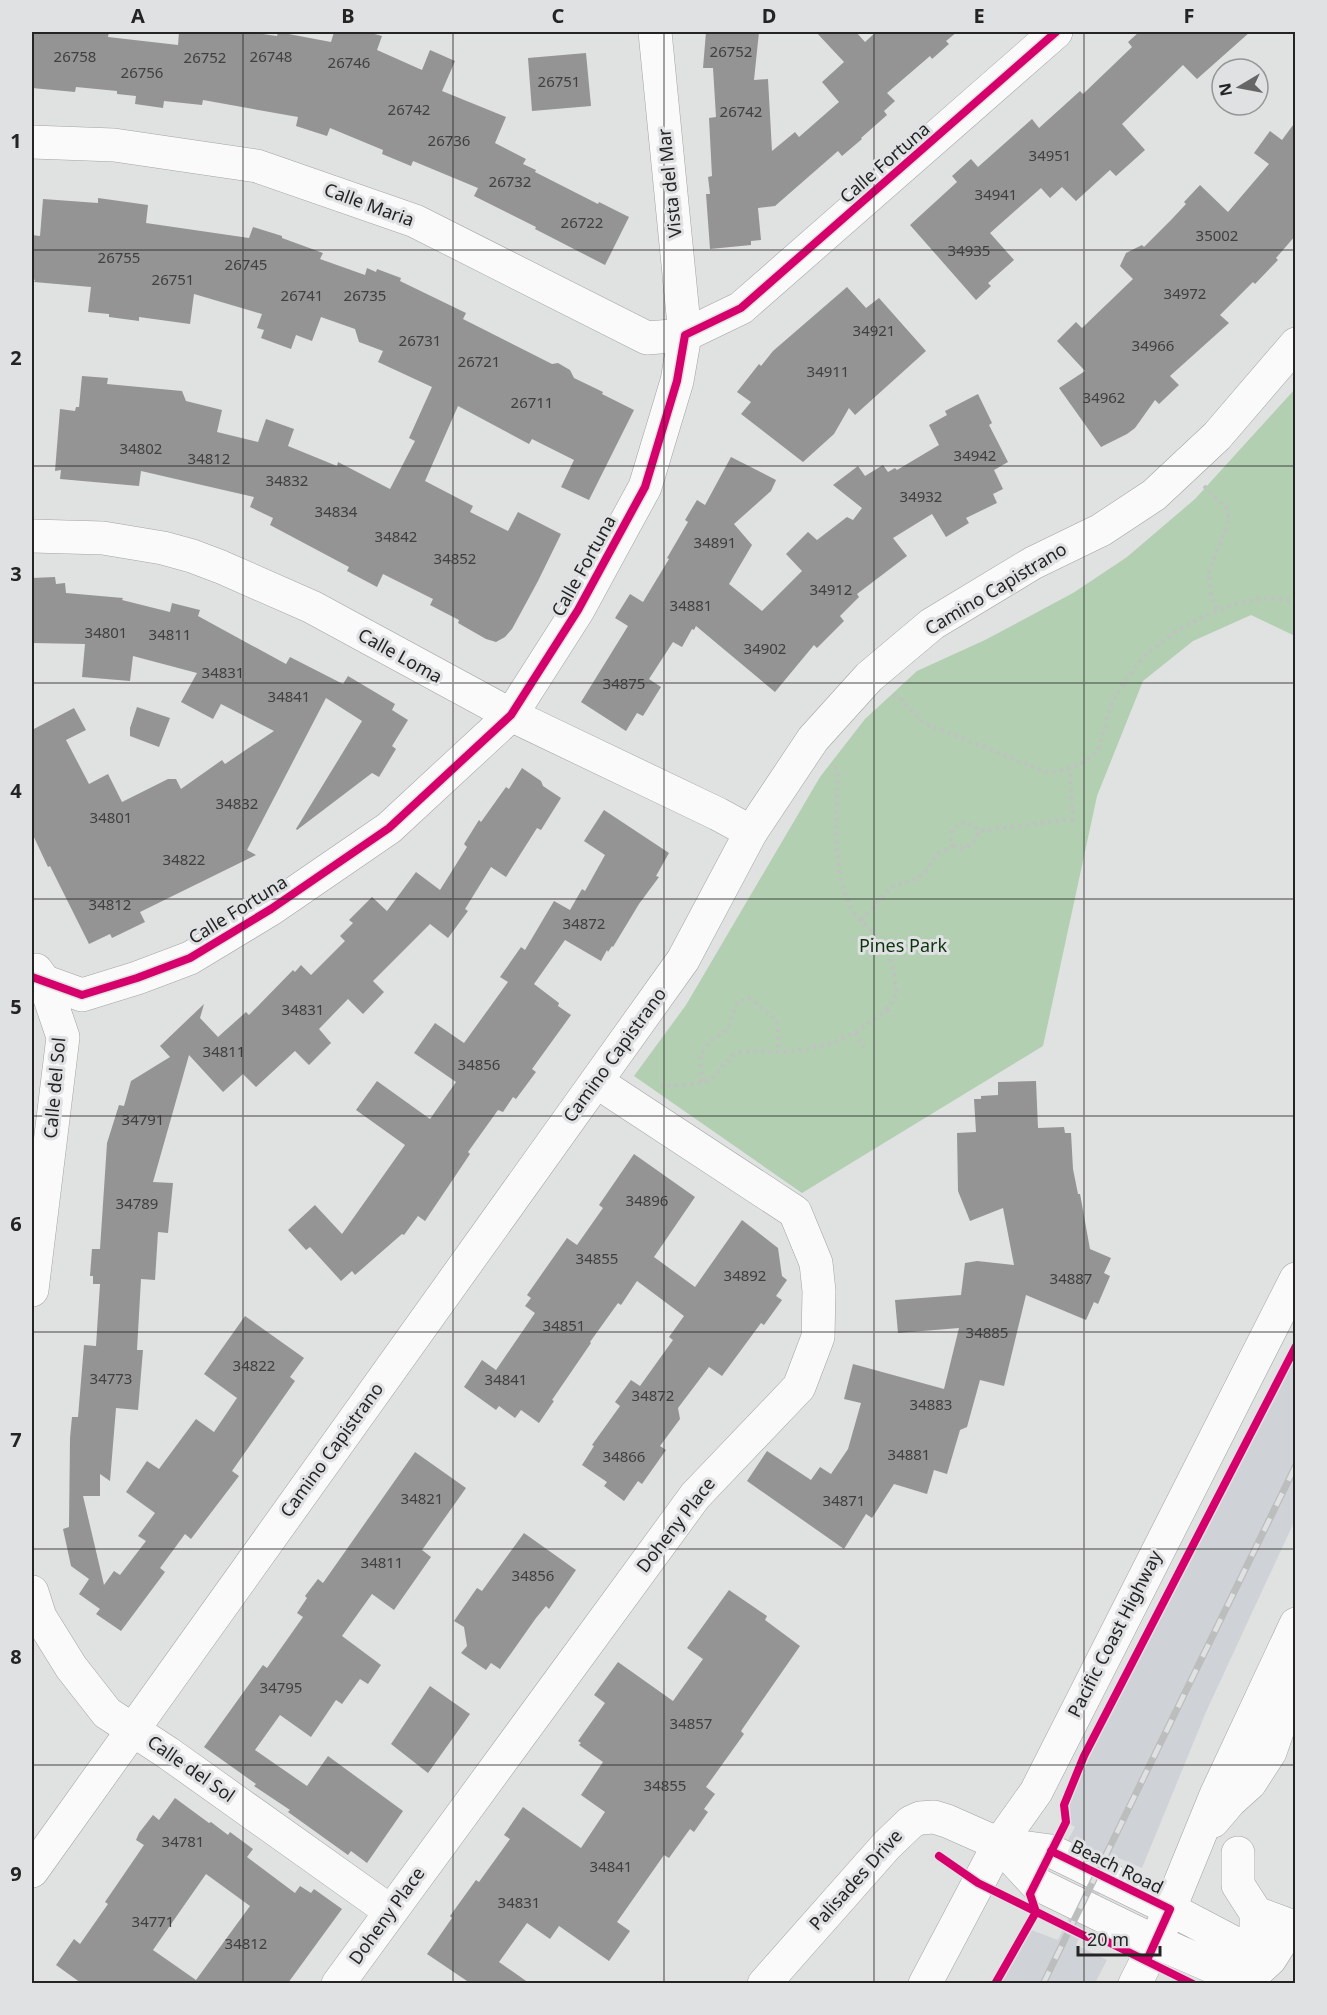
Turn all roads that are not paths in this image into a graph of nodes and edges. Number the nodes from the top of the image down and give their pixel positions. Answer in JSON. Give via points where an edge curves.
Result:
{"nodes":[{"id":1,"x":655,"y":32,"type":"edge"},
{"id":2,"x":1056,"y":32,"type":"edge"},
{"id":3,"x":32,"y":142,"type":"edge"},
{"id":4,"x":685,"y":335,"type":"junction"},
{"id":5,"x":1296,"y":345,"type":"edge"},
{"id":6,"x":32,"y":536,"type":"edge"},
{"id":7,"x":510,"y":715,"type":"junction"},
{"id":8,"x":751,"y":832,"type":"junction"},
{"id":9,"x":36,"y":974,"type":"edge"},
{"id":10,"x":597,"y":1082,"type":"junction"},
{"id":11,"x":1296,"y":1279,"type":"edge"},
{"id":12,"x":32,"y":1290,"type":"edge"},
{"id":13,"x":34,"y":1610,"type":"edge"},
{"id":14,"x":1296,"y":1623,"type":"edge"},
{"id":15,"x":1296,"y":1630,"type":"edge"},
{"id":16,"x":133,"y":1728,"type":"junction"},
{"id":17,"x":1198,"y":1842,"type":"junction"},
{"id":18,"x":999,"y":1844,"type":"junction"},
{"id":19,"x":1238,"y":1854,"type":"dead end"},
{"id":20,"x":32,"y":1871,"type":"edge"},
{"id":21,"x":1170,"y":1909,"type":"junction"},
{"id":22,"x":390,"y":1911,"type":"junction"},
{"id":23,"x":1256,"y":1913,"type":"junction"},
{"id":24,"x":1156,"y":1942,"type":"junction"},
{"id":25,"x":338,"y":1983,"type":"edge"},
{"id":26,"x":764,"y":1983,"type":"edge"},
{"id":27,"x":925,"y":1983,"type":"edge"},
{"id":28,"x":1134,"y":1983,"type":"edge"}],
"edges":[{"from":1,"to":4,"type":"street","name":"Vista del Mar"},
{"from":2,"to":4,"type":"street","name":"Calle Fortuna","via":[[741,308]]},
{"from":3,"to":4,"type":"street","name":"Calle Maria","via":[[114,145],[257,166],[415,221],[648,338]]},
{"from":4,"to":7,"type":"street","name":"Calle Fortuna","via":[[677,381],[645,487],[578,610]]},
{"from":5,"to":8,"type":"street","name":"Camino Capistrano","via":[[1217,436],[1154,495],[1101,530],[1033,563],[932,624],[868,677],[813,739]]},
{"from":6,"to":7,"type":"street","name":"Calle Loma","via":[[103,538],[192,556],[312,608]]},
{"from":7,"to":8,"type":"street","name":"Calle Loma"},
{"from":7,"to":9,"type":"street","name":"Calle Fortuna","via":[[388,828],[271,909],[190,958],[82,995]]},
{"from":8,"to":10,"type":"street","name":"Camino Capistrano","via":[[683,960]]},
{"from":9,"to":12,"type":"street","name":"Calle del Sol","via":[[63,1037]]},
{"from":10,"to":16,"type":"street","name":"Camino Capistrano"},
{"from":10,"to":22,"type":"street","name":"Doheny Place","via":[[795,1212],[816,1263],[818,1337],[799,1387],[695,1496]]},
{"from":11,"to":18,"type":"street","name":"Pacific Coast Highway","via":[[1036,1792]]},
{"from":13,"to":16,"type":"street","name":"Calle del Sol","via":[[107,1713]]},
{"from":14,"to":17,"type":"street","name":"Beach Road"},
{"from":15,"to":17,"type":"street","name":"Beach Road","via":[[1282,1683],[1278,1729],[1270,1752],[1250,1783],[1222,1809]]},
{"from":16,"to":20,"type":"street","name":"Camino Capistrano"},
{"from":16,"to":22,"type":"street","name":"Calle del Sol"},
{"from":17,"to":21,"type":"street","name":"Beach Road"},
{"from":18,"to":21,"type":"street","name":"Beach Road","via":[[1051,1851]]},
{"from":18,"to":24,"type":"street","via":[[1035,1883]]},
{"from":18,"to":26,"type":"street","name":"Palisades Drive","via":[[934,1817],[910,1822]]},
{"from":18,"to":27,"type":"street","name":"Pacific Coast Highway"},
{"from":19,"to":23,"type":"street","via":[[1238,1886]]},
{"from":21,"to":23,"type":"street","via":[[1244,1948],[1252,1948],[1256,1943]]},
{"from":21,"to":24,"type":"street","name":"Beach Road"},
{"from":22,"to":25,"type":"street","name":"Doheny Place"},
{"from":23,"to":24,"type":"street","via":[[1291,1926],[1270,1959],[1245,1978],[1232,1976]]},
{"from":24,"to":28,"type":"street","name":"Beach Road"}]}
